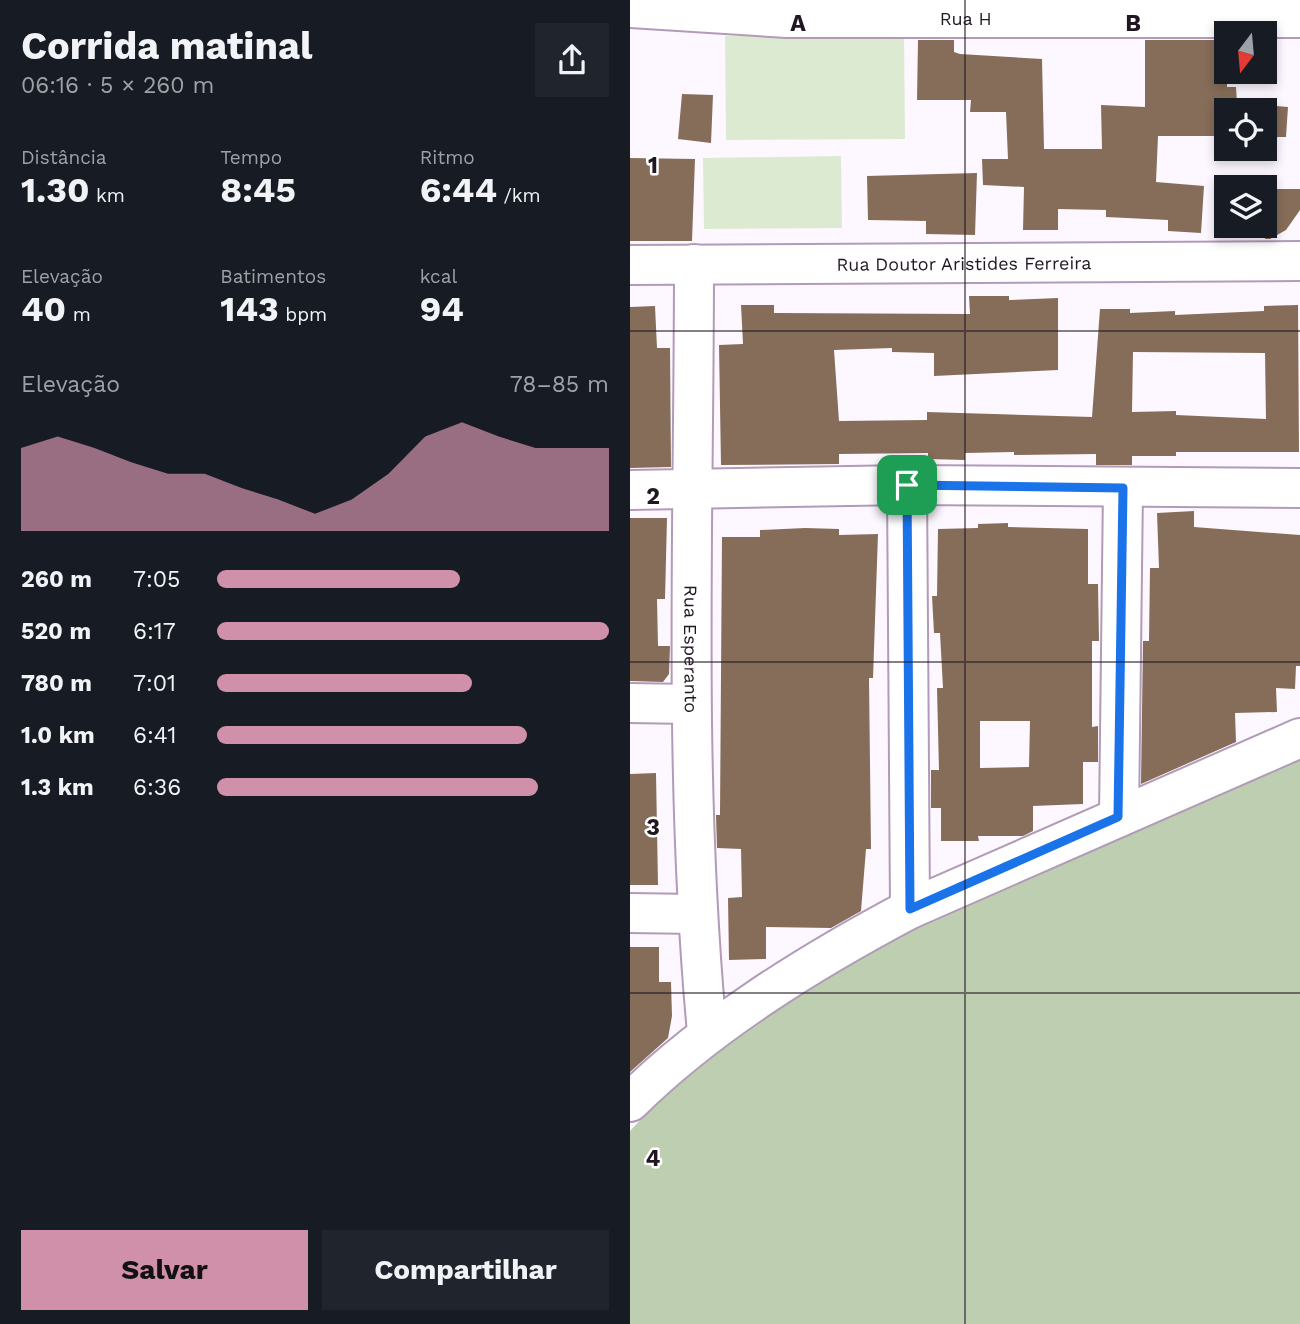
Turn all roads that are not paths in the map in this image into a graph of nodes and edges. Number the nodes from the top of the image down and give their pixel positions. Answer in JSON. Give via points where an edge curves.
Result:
{"nodes":[{"id":1,"x":630,"y":8,"type":"edge"},
{"id":2,"x":1300,"y":18,"type":"edge"},
{"id":3,"x":1300,"y":261,"type":"edge"},
{"id":4,"x":694,"y":264,"type":"junction"},
{"id":5,"x":630,"y":265,"type":"edge"},
{"id":6,"x":907,"y":485,"type":"junction"},
{"id":7,"x":1123,"y":488,"type":"junction"},
{"id":8,"x":1300,"y":488,"type":"edge"},
{"id":9,"x":630,"y":490,"type":"edge"},
{"id":10,"x":694,"y":491,"type":"junction"},
{"id":11,"x":630,"y":703,"type":"edge"},
{"id":12,"x":690,"y":704,"type":"junction"},
{"id":13,"x":1300,"y":738,"type":"edge"},
{"id":14,"x":1118,"y":817,"type":"junction"},
{"id":15,"x":910,"y":909,"type":"junction"},
{"id":16,"x":630,"y":913,"type":"edge"},
{"id":17,"x":696,"y":914,"type":"junction"},
{"id":18,"x":707,"y":1032,"type":"junction"},
{"id":19,"x":630,"y":1102,"type":"edge"}],
"edges":[{"from":1,"to":2,"type":"street","name":"Rua H","via":[[787,18]]},
{"from":3,"to":4,"type":"street","name":"Rua Doutor Aristides Ferreira"},
{"from":4,"to":5,"type":"street","name":"Rua Doutor Aristides Ferreira"},
{"from":4,"to":10,"type":"street","name":"Rua Esperanto"},
{"from":6,"to":7,"type":"street"},
{"from":6,"to":10,"type":"street"},
{"from":6,"to":15,"type":"street"},
{"from":7,"to":8,"type":"street"},
{"from":7,"to":14,"type":"street"},
{"from":9,"to":10,"type":"street"},
{"from":10,"to":12,"type":"street","name":"Rua Esperanto"},
{"from":11,"to":12,"type":"street"},
{"from":12,"to":17,"type":"street","name":"Rua Esperanto"},
{"from":13,"to":14,"type":"street"},
{"from":14,"to":15,"type":"street"},
{"from":15,"to":18,"type":"street"},
{"from":16,"to":17,"type":"street"},
{"from":17,"to":18,"type":"street","name":"Rua Esperanto"},
{"from":18,"to":19,"type":"street"}]}
